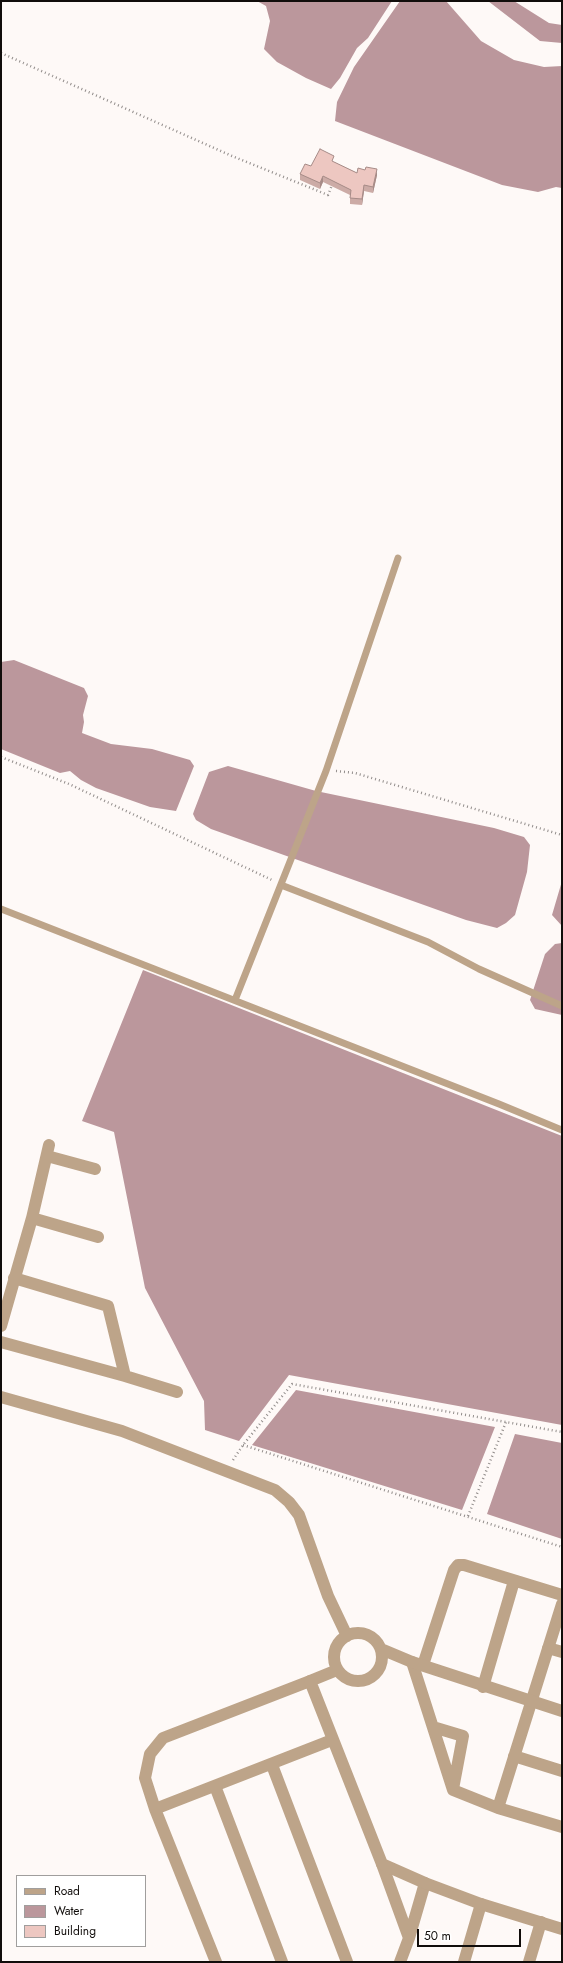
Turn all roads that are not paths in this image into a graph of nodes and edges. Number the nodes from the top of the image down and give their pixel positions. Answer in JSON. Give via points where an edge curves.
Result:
{"nodes":[{"id":1,"x":398,"y":558,"type":"dead end"},
{"id":2,"x":281,"y":885,"type":"junction"},
{"id":3,"x":1,"y":909,"type":"edge"},
{"id":4,"x":234,"y":1000,"type":"junction"},
{"id":5,"x":562,"y":1006,"type":"edge"},
{"id":6,"x":562,"y":1130,"type":"edge"},
{"id":7,"x":95,"y":1169,"type":"dead end"},
{"id":8,"x":32,"y":1218,"type":"junction"},
{"id":9,"x":98,"y":1237,"type":"dead end"},
{"id":10,"x":14,"y":1278,"type":"junction"},
{"id":11,"x":3,"y":1309,"type":"edge"},
{"id":12,"x":1,"y":1326,"type":"edge"},
{"id":13,"x":1,"y":1342,"type":"edge"},
{"id":14,"x":125,"y":1376,"type":"junction"},
{"id":15,"x":177,"y":1392,"type":"dead end"},
{"id":16,"x":1,"y":1397,"type":"edge"},
{"id":17,"x":514,"y":1581,"type":"junction"},
{"id":18,"x":562,"y":1595,"type":"edge"},
{"id":19,"x":562,"y":1604,"type":"edge"},
{"id":20,"x":347,"y":1636,"type":"junction"},
{"id":21,"x":548,"y":1648,"type":"junction"},
{"id":22,"x":381,"y":1649,"type":"junction"},
{"id":23,"x":562,"y":1652,"type":"edge"},
{"id":24,"x":417,"y":1664,"type":"junction"},
{"id":25,"x":337,"y":1670,"type":"junction"},
{"id":26,"x":310,"y":1682,"type":"junction"},
{"id":27,"x":483,"y":1687,"type":"junction"},
{"id":28,"x":531,"y":1701,"type":"junction"},
{"id":29,"x":562,"y":1711,"type":"edge"},
{"id":30,"x":433,"y":1727,"type":"junction"},
{"id":31,"x":332,"y":1740,"type":"junction"},
{"id":32,"x":514,"y":1756,"type":"junction"},
{"id":33,"x":272,"y":1765,"type":"junction"},
{"id":34,"x":562,"y":1771,"type":"edge"},
{"id":35,"x":215,"y":1786,"type":"junction"},
{"id":36,"x":453,"y":1790,"type":"junction"},
{"id":37,"x":498,"y":1808,"type":"junction"},
{"id":38,"x":155,"y":1809,"type":"junction"},
{"id":39,"x":562,"y":1827,"type":"edge"},
{"id":40,"x":382,"y":1864,"type":"junction"},
{"id":41,"x":425,"y":1883,"type":"junction"},
{"id":42,"x":481,"y":1904,"type":"junction"},
{"id":43,"x":542,"y":1922,"type":"junction"},
{"id":44,"x":562,"y":1929,"type":"edge"},
{"id":45,"x":409,"y":1938,"type":"junction"},
{"id":46,"x":216,"y":1962,"type":"edge"},
{"id":47,"x":282,"y":1962,"type":"edge"},
{"id":48,"x":347,"y":1962,"type":"edge"},
{"id":49,"x":400,"y":1962,"type":"edge"},
{"id":50,"x":464,"y":1962,"type":"edge"},
{"id":51,"x":529,"y":1962,"type":"edge"}],
"edges":[{"from":1,"to":2,"type":"lane","via":[[326,771]]},
{"from":2,"to":4,"type":"lane"},
{"from":2,"to":5,"type":"lane","via":[[428,942],[479,969]]},
{"from":3,"to":4,"type":"lane"},
{"from":4,"to":6,"type":"lane"},
{"from":7,"to":8,"type":"street","via":[[48,1150]]},
{"from":8,"to":9,"type":"street"},
{"from":8,"to":10,"type":"street"},
{"from":10,"to":11,"type":"street"},
{"from":10,"to":14,"type":"street","via":[[108,1306]]},
{"from":11,"to":12,"type":"street"},
{"from":13,"to":14,"type":"street"},
{"from":14,"to":15,"type":"street"},
{"from":16,"to":20,"type":"street","via":[[122,1431],[275,1490],[299,1515],[328,1596]]},
{"from":17,"to":18,"type":"street"},
{"from":17,"to":24,"type":"street","via":[[458,1565]]},
{"from":17,"to":27,"type":"street"},
{"from":19,"to":21,"type":"street"},
{"from":20,"to":22,"type":"street","via":[[362,1633],[370,1636]]},
{"from":20,"to":25,"type":"street","via":[[336,1647],[334,1655]]},
{"from":21,"to":23,"type":"street"},
{"from":21,"to":28,"type":"street"},
{"from":22,"to":24,"type":"street"},
{"from":22,"to":25,"type":"street","via":[[381,1664],[377,1671],[364,1680],[349,1680]]},
{"from":24,"to":27,"type":"street"},
{"from":24,"to":30,"type":"street"},
{"from":25,"to":26,"type":"street"},
{"from":26,"to":31,"type":"street"},
{"from":26,"to":38,"type":"street","via":[[163,1738],[150,1754],[145,1778]]},
{"from":27,"to":28,"type":"street"},
{"from":28,"to":29,"type":"street"},
{"from":28,"to":32,"type":"street"},
{"from":30,"to":36,"type":"street"},
{"from":30,"to":36,"type":"street","via":[[463,1736]]},
{"from":31,"to":33,"type":"street"},
{"from":31,"to":40,"type":"street"},
{"from":32,"to":34,"type":"street"},
{"from":32,"to":37,"type":"street"},
{"from":33,"to":35,"type":"street"},
{"from":33,"to":48,"type":"street"},
{"from":35,"to":38,"type":"street"},
{"from":35,"to":47,"type":"street"},
{"from":36,"to":37,"type":"street"},
{"from":37,"to":39,"type":"street"},
{"from":38,"to":46,"type":"street"},
{"from":40,"to":41,"type":"street"},
{"from":40,"to":45,"type":"street"},
{"from":41,"to":42,"type":"street"},
{"from":41,"to":45,"type":"street"},
{"from":42,"to":43,"type":"street"},
{"from":42,"to":50,"type":"street"},
{"from":43,"to":44,"type":"street"},
{"from":43,"to":51,"type":"street"},
{"from":45,"to":49,"type":"street"}]}
